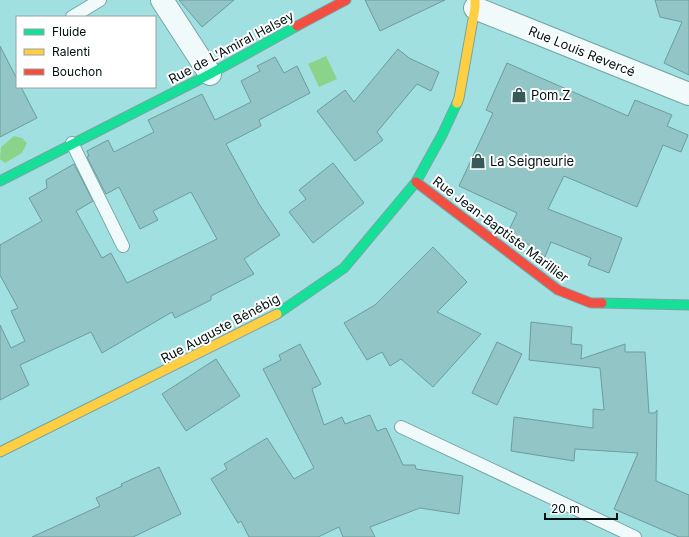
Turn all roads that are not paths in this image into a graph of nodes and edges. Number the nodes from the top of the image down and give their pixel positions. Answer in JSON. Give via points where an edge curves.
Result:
{"nodes":[{"id":1,"x":100,"y":0,"type":"edge"},
{"id":2,"x":162,"y":0,"type":"edge"},
{"id":3,"x":346,"y":0,"type":"edge"},
{"id":4,"x":475,"y":4,"type":"edge"},
{"id":5,"x":74,"y":16,"type":"edge"},
{"id":6,"x":210,"y":74,"type":"junction"},
{"id":7,"x":689,"y":94,"type":"edge"},
{"id":8,"x":72,"y":143,"type":"junction"},
{"id":9,"x":0,"y":181,"type":"edge"},
{"id":10,"x":416,"y":182,"type":"junction"},
{"id":11,"x":123,"y":246,"type":"dead end"},
{"id":12,"x":689,"y":305,"type":"edge"},
{"id":13,"x":401,"y":427,"type":"dead end"},
{"id":14,"x":0,"y":452,"type":"edge"},
{"id":15,"x":635,"y":537,"type":"edge"}],
"edges":[{"from":1,"to":5,"type":"lane"},
{"from":2,"to":6,"type":"street"},
{"from":3,"to":6,"type":"street","name":"Rue de L'Amiral Halsey"},
{"from":4,"to":7,"type":"street","name":"Rue Louis Revercé"},
{"from":4,"to":10,"type":"street","name":"Rue Auguste Bénébig","via":[[459,98],[442,136]]},
{"from":6,"to":8,"type":"street","name":"Rue de L'Amiral Halsey"},
{"from":8,"to":9,"type":"street","name":"Rue de L'Amiral Halsey"},
{"from":8,"to":11,"type":"lane"},
{"from":10,"to":12,"type":"street","name":"Rue Jean-Baptiste Marillier","via":[[558,290],[591,303]]},
{"from":10,"to":14,"type":"street","name":"Rue Auguste Bénébig","via":[[344,268],[274,317]]},
{"from":13,"to":15,"type":"lane"}]}
